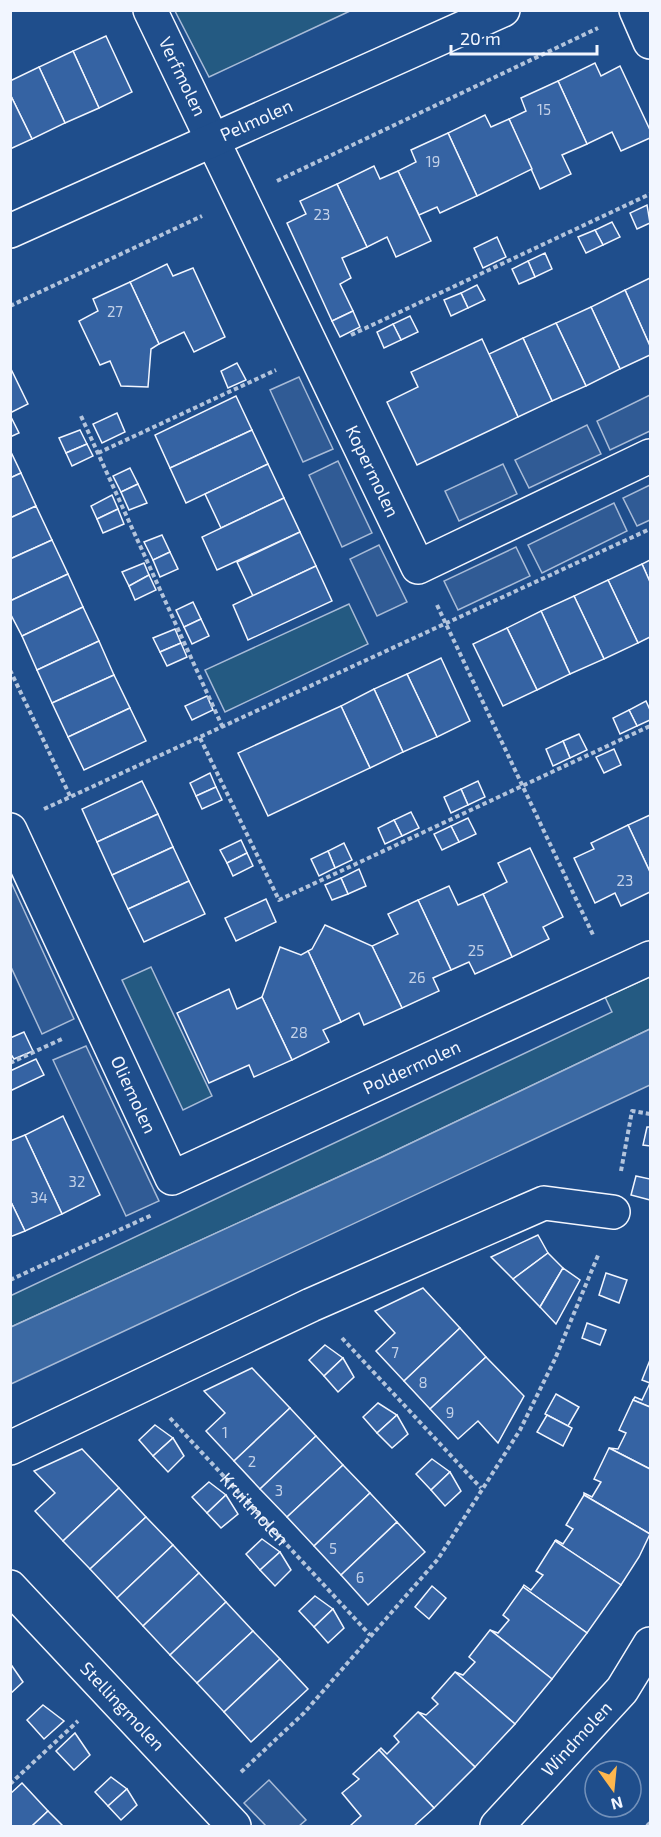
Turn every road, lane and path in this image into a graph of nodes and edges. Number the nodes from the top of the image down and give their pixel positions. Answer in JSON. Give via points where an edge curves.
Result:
{"nodes":[{"id":1,"x":150,"y":10,"type":"edge"},
{"id":2,"x":503,"y":10,"type":"edge"},
{"id":3,"x":636,"y":10,"type":"edge"},
{"id":4,"x":602,"y":26,"type":"dead end"},
{"id":5,"x":651,"y":42,"type":"edge"},
{"id":6,"x":213,"y":142,"type":"junction"},
{"id":7,"x":651,"y":194,"type":"edge"},
{"id":8,"x":240,"y":198,"type":"junction"},
{"id":9,"x":10,"y":231,"type":"edge"},
{"id":10,"x":10,"y":306,"type":"edge"},
{"id":11,"x":314,"y":352,"type":"junction"},
{"id":12,"x":81,"y":416,"type":"dead end"},
{"id":13,"x":98,"y":453,"type":"junction"},
{"id":14,"x":651,"y":456,"type":"edge"},
{"id":15,"x":651,"y":529,"type":"edge"},
{"id":16,"x":418,"y":567,"type":"junction"},
{"id":17,"x":446,"y":624,"type":"junction"},
{"id":18,"x":10,"y":670,"type":"edge"},
{"id":19,"x":651,"y":726,"type":"edge"},
{"id":20,"x":223,"y":728,"type":"junction"},
{"id":21,"x":200,"y":738,"type":"junction"},
{"id":22,"x":523,"y":785,"type":"junction"},
{"id":23,"x":71,"y":798,"type":"junction"},
{"id":24,"x":40,"y":811,"type":"dead end"},
{"id":25,"x":10,"y":830,"type":"edge"},
{"id":26,"x":651,"y":958,"type":"edge"},
{"id":27,"x":612,"y":976,"type":"junction"},
{"id":28,"x":100,"y":1021,"type":"junction"},
{"id":29,"x":10,"y":1063,"type":"edge"},
{"id":30,"x":651,"y":1114,"type":"edge"},
{"id":31,"x":172,"y":1178,"type":"junction"},
{"id":32,"x":613,"y":1212,"type":"junction"},
{"id":33,"x":10,"y":1280,"type":"edge"},
{"id":34,"x":311,"y":1305,"type":"junction"},
{"id":35,"x":140,"y":1384,"type":"junction"},
{"id":36,"x":10,"y":1448,"type":"edge"},
{"id":37,"x":481,"y":1488,"type":"junction"},
{"id":38,"x":10,"y":1587,"type":"edge"},
{"id":39,"x":370,"y":1635,"type":"junction"},
{"id":40,"x":651,"y":1644,"type":"edge"},
{"id":41,"x":109,"y":1692,"type":"junction"},
{"id":42,"x":10,"y":1784,"type":"edge"},
{"id":43,"x":209,"y":1801,"type":"junction"},
{"id":44,"x":651,"y":1823,"type":"edge"},
{"id":45,"x":234,"y":1827,"type":"edge"},
{"id":46,"x":497,"y":1827,"type":"edge"},
{"id":47,"x":647,"y":1827,"type":"edge"}],
"edges":[{"from":1,"to":6,"type":"street","name":"Verfmolen"},
{"from":2,"to":6,"type":"street","name":"Pelmolen"},
{"from":3,"to":5,"type":"street"},
{"from":4,"to":8,"type":"path"},
{"from":6,"to":8,"type":"street","name":"Kopermolen"},
{"from":6,"to":9,"type":"street","name":"Pelmolen"},
{"from":7,"to":11,"type":"path"},
{"from":8,"to":10,"type":"path"},
{"from":8,"to":11,"type":"street","name":"Kopermolen"},
{"from":11,"to":13,"type":"path"},
{"from":11,"to":16,"type":"street","name":"Kopermolen"},
{"from":12,"to":13,"type":"path"},
{"from":13,"to":20,"type":"path"},
{"from":14,"to":16,"type":"street"},
{"from":15,"to":17,"type":"path"},
{"from":16,"to":17,"type":"path"},
{"from":17,"to":20,"type":"path"},
{"from":17,"to":22,"type":"path"},
{"from":18,"to":23,"type":"path"},
{"from":19,"to":22,"type":"path"},
{"from":20,"to":21,"type":"path"},
{"from":21,"to":22,"type":"path","via":[[279,900]]},
{"from":21,"to":23,"type":"path"},
{"from":22,"to":27,"type":"path"},
{"from":23,"to":24,"type":"path"},
{"from":25,"to":28,"type":"street","name":"Oliemolen"},
{"from":26,"to":27,"type":"street","name":"Poldermolen"},
{"from":27,"to":31,"type":"street","name":"Poldermolen"},
{"from":28,"to":29,"type":"path"},
{"from":28,"to":31,"type":"street","name":"Oliemolen"},
{"from":30,"to":32,"type":"path","via":[[632,1110]]},
{"from":31,"to":33,"type":"path","via":[[163,1210]]},
{"from":32,"to":34,"type":"street","via":[[544,1203]]},
{"from":32,"to":37,"type":"path","via":[[592,1275],[555,1359],[520,1430]]},
{"from":34,"to":35,"type":"street"},
{"from":34,"to":37,"type":"path"},
{"from":35,"to":36,"type":"street"},
{"from":35,"to":39,"type":"path","name":"Kruitmolen"},
{"from":37,"to":39,"type":"path","via":[[438,1559]]},
{"from":38,"to":41,"type":"street","name":"Stellingmolen"},
{"from":39,"to":43,"type":"path","via":[[304,1713]]},
{"from":40,"to":46,"type":"street","name":"Windmolen","via":[[622,1690]]},
{"from":41,"to":42,"type":"path"},
{"from":41,"to":43,"type":"street","name":"Stellingmolen"},
{"from":43,"to":45,"type":"street","name":"Stellingmolen"},
{"from":44,"to":47,"type":"path"}]}
